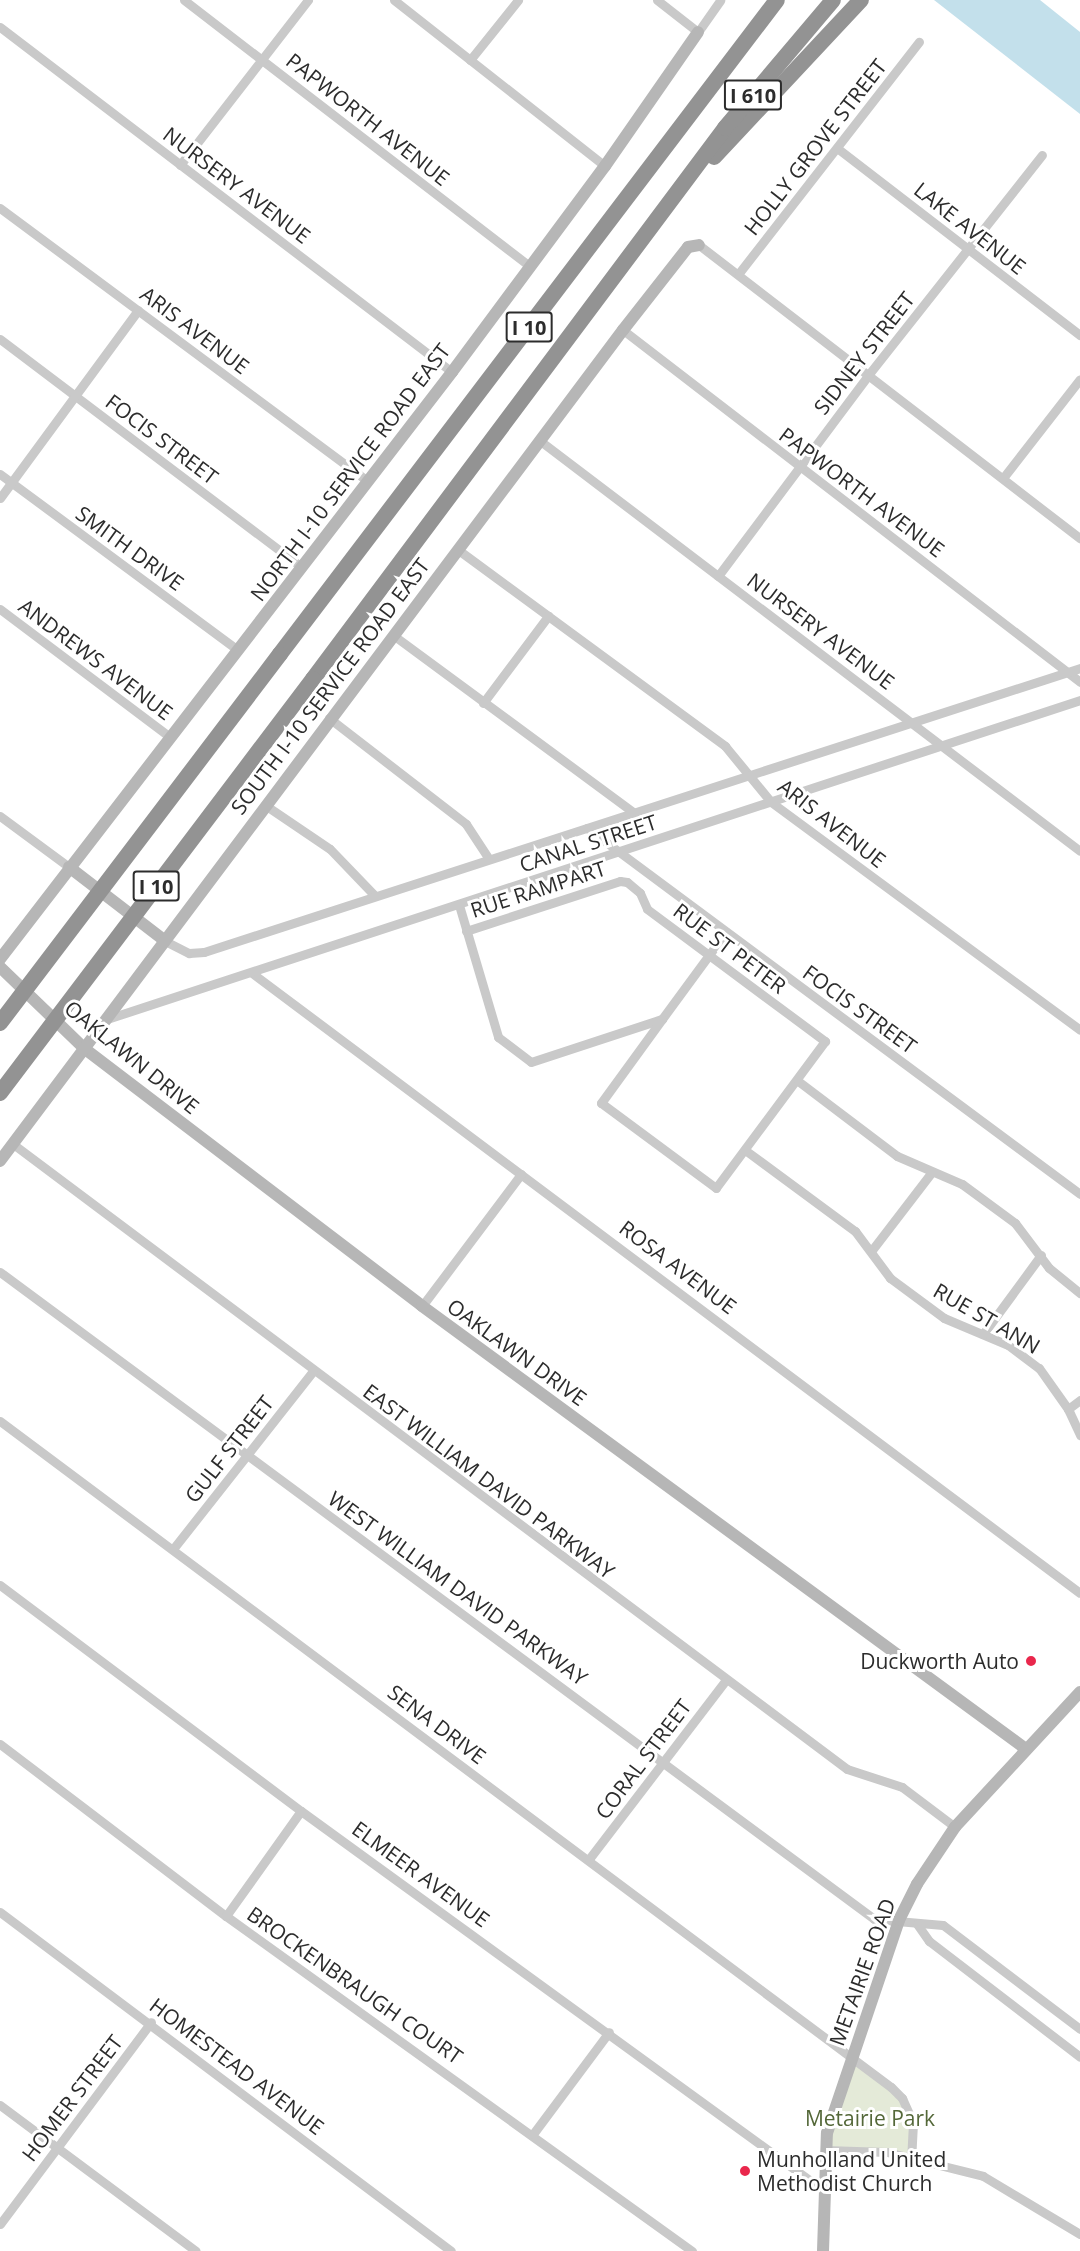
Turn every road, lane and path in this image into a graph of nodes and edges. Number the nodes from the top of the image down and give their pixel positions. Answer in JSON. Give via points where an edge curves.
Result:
{"nodes":[{"id":1,"x":184,"y":0,"type":"edge"},
{"id":2,"x":308,"y":0,"type":"edge"},
{"id":3,"x":394,"y":0,"type":"edge"},
{"id":4,"x":518,"y":0,"type":"edge"},
{"id":5,"x":657,"y":0,"type":"edge"},
{"id":6,"x":720,"y":0,"type":"edge"},
{"id":7,"x":777,"y":0,"type":"edge"},
{"id":8,"x":833,"y":0,"type":"edge"},
{"id":9,"x":861,"y":0,"type":"edge"},
{"id":10,"x":0,"y":27,"type":"edge"},
{"id":11,"x":698,"y":32,"type":"junction"},
{"id":12,"x":919,"y":42,"type":"dead end"},
{"id":13,"x":261,"y":60,"type":"junction"},
{"id":14,"x":470,"y":60,"type":"junction"},
{"id":15,"x":837,"y":148,"type":"junction"},
{"id":16,"x":1042,"y":155,"type":"dead end"},
{"id":17,"x":180,"y":165,"type":"junction"},
{"id":18,"x":605,"y":166,"type":"junction"},
{"id":19,"x":677,"y":194,"type":"junction"},
{"id":20,"x":0,"y":208,"type":"edge"},
{"id":21,"x":699,"y":245,"type":"joint"},
{"id":22,"x":968,"y":250,"type":"junction"},
{"id":23,"x":530,"y":266,"type":"junction"},
{"id":24,"x":739,"y":273,"type":"junction"},
{"id":25,"x":138,"y":310,"type":"junction"},
{"id":26,"x":623,"y":330,"type":"junction"},
{"id":27,"x":1080,"y":335,"type":"edge"},
{"id":28,"x":0,"y":339,"type":"edge"},
{"id":29,"x":452,"y":372,"type":"junction"},
{"id":30,"x":869,"y":374,"type":"junction"},
{"id":31,"x":1080,"y":380,"type":"edge"},
{"id":32,"x":74,"y":394,"type":"junction"},
{"id":33,"x":539,"y":440,"type":"junction"},
{"id":34,"x":800,"y":467,"type":"junction"},
{"id":35,"x":0,"y":474,"type":"edge"},
{"id":36,"x":1003,"y":478,"type":"junction"},
{"id":37,"x":368,"y":481,"type":"junction"},
{"id":38,"x":12,"y":483,"type":"junction"},
{"id":39,"x":0,"y":498,"type":"edge"},
{"id":40,"x":1080,"y":537,"type":"edge"},
{"id":41,"x":456,"y":549,"type":"junction"},
{"id":42,"x":302,"y":567,"type":"junction"},
{"id":43,"x":718,"y":576,"type":"junction"},
{"id":44,"x":0,"y":609,"type":"edge"},
{"id":45,"x":548,"y":616,"type":"junction"},
{"id":46,"x":393,"y":635,"type":"junction"},
{"id":47,"x":238,"y":650,"type":"junction"},
{"id":48,"x":1080,"y":668,"type":"edge"},
{"id":49,"x":1068,"y":672,"type":"junction"},
{"id":50,"x":1080,"y":682,"type":"edge"},
{"id":51,"x":1080,"y":700,"type":"edge"},
{"id":52,"x":483,"y":703,"type":"junction"},
{"id":53,"x":329,"y":718,"type":"junction"},
{"id":54,"x":913,"y":723,"type":"junction"},
{"id":55,"x":171,"y":737,"type":"junction"},
{"id":56,"x":943,"y":746,"type":"junction"},
{"id":57,"x":750,"y":776,"type":"junction"},
{"id":58,"x":771,"y":802,"type":"junction"},
{"id":59,"x":265,"y":805,"type":"junction"},
{"id":60,"x":634,"y":813,"type":"junction"},
{"id":61,"x":0,"y":816,"type":"edge"},
{"id":62,"x":587,"y":828,"type":"junction"},
{"id":63,"x":1080,"y":851,"type":"edge"},
{"id":64,"x":619,"y":852,"type":"junction"},
{"id":65,"x":489,"y":860,"type":"junction"},
{"id":66,"x":69,"y":867,"type":"junction"},
{"id":67,"x":620,"y":881,"type":"joint"},
{"id":68,"x":375,"y":896,"type":"junction"},
{"id":69,"x":459,"y":905,"type":"junction"},
{"id":70,"x":466,"y":931,"type":"junction"},
{"id":71,"x":726,"y":932,"type":"junction"},
{"id":72,"x":165,"y":941,"type":"junction"},
{"id":73,"x":709,"y":955,"type":"junction"},
{"id":74,"x":0,"y":959,"type":"edge"},
{"id":75,"x":0,"y":967,"type":"edge"},
{"id":76,"x":252,"y":973,"type":"junction"},
{"id":77,"x":107,"y":1018,"type":"junction"},
{"id":78,"x":662,"y":1019,"type":"junction"},
{"id":79,"x":0,"y":1023,"type":"edge"},
{"id":80,"x":1080,"y":1030,"type":"edge"},
{"id":81,"x":84,"y":1049,"type":"junction"},
{"id":82,"x":798,"y":1080,"type":"junction"},
{"id":83,"x":0,"y":1093,"type":"edge"},
{"id":84,"x":13,"y":1144,"type":"junction"},
{"id":85,"x":745,"y":1150,"type":"junction"},
{"id":86,"x":0,"y":1161,"type":"edge"},
{"id":87,"x":931,"y":1173,"type":"junction"},
{"id":88,"x":521,"y":1174,"type":"junction"},
{"id":89,"x":1080,"y":1194,"type":"edge"},
{"id":90,"x":872,"y":1250,"type":"junction"},
{"id":91,"x":1041,"y":1255,"type":"junction"},
{"id":92,"x":0,"y":1272,"type":"edge"},
{"id":93,"x":1080,"y":1293,"type":"edge"},
{"id":94,"x":422,"y":1306,"type":"junction"},
{"id":95,"x":983,"y":1334,"type":"junction"},
{"id":96,"x":313,"y":1371,"type":"junction"},
{"id":97,"x":1080,"y":1400,"type":"edge"},
{"id":98,"x":1068,"y":1409,"type":"junction"},
{"id":99,"x":0,"y":1421,"type":"edge"},
{"id":100,"x":1080,"y":1435,"type":"edge"},
{"id":101,"x":247,"y":1455,"type":"junction"},
{"id":102,"x":173,"y":1549,"type":"junction"},
{"id":103,"x":0,"y":1585,"type":"edge"},
{"id":104,"x":1080,"y":1593,"type":"edge"},
{"id":105,"x":726,"y":1680,"type":"junction"},
{"id":106,"x":1080,"y":1692,"type":"edge"},
{"id":107,"x":0,"y":1744,"type":"edge"},
{"id":108,"x":1026,"y":1749,"type":"junction"},
{"id":109,"x":663,"y":1762,"type":"junction"},
{"id":110,"x":301,"y":1811,"type":"junction"},
{"id":111,"x":955,"y":1827,"type":"junction"},
{"id":112,"x":589,"y":1859,"type":"junction"},
{"id":113,"x":0,"y":1912,"type":"edge"},
{"id":114,"x":226,"y":1916,"type":"junction"},
{"id":115,"x":899,"y":1920,"type":"junction"},
{"id":116,"x":917,"y":1924,"type":"junction"},
{"id":117,"x":151,"y":2022,"type":"junction"},
{"id":118,"x":1080,"y":2029,"type":"edge"},
{"id":119,"x":609,"y":2032,"type":"junction"},
{"id":120,"x":851,"y":2057,"type":"junction"},
{"id":121,"x":1080,"y":2057,"type":"edge"},
{"id":122,"x":0,"y":2105,"type":"edge"},
{"id":123,"x":532,"y":2134,"type":"junction"},
{"id":124,"x":57,"y":2148,"type":"junction"},
{"id":125,"x":825,"y":2150,"type":"junction"},
{"id":126,"x":911,"y":2157,"type":"junction"},
{"id":127,"x":823,"y":2190,"type":"junction"},
{"id":128,"x":0,"y":2224,"type":"edge"},
{"id":129,"x":1080,"y":2234,"type":"edge"},
{"id":130,"x":196,"y":2251,"type":"edge"},
{"id":131,"x":451,"y":2251,"type":"edge"},
{"id":132,"x":692,"y":2251,"type":"edge"},
{"id":133,"x":823,"y":2251,"type":"edge"}],
"edges":[{"from":1,"to":13,"type":"street","name":"PAPWORTH AVENUE"},
{"from":2,"to":13,"type":"street"},
{"from":3,"to":14,"type":"street"},
{"from":4,"to":14,"type":"street"},
{"from":5,"to":11,"type":"street"},
{"from":6,"to":11,"type":"street","name":"NORTH I-10 SERVICE ROAD EAST"},
{"from":7,"to":79,"type":"highway","number":"I 10","bridge":true},
{"from":8,"to":19,"type":"highway","number":"I 610","via":[[725,128]]},
{"from":9,"to":19,"type":"highway","number":"I 10"},
{"from":10,"to":17,"type":"street","name":"NURSERY AVENUE"},
{"from":11,"to":18,"type":"street","name":"NORTH I-10 SERVICE ROAD EAST"},
{"from":12,"to":15,"type":"street","name":"HOLLY GROVE STREET"},
{"from":13,"to":17,"type":"street"},
{"from":13,"to":23,"type":"street","name":"PAPWORTH AVENUE"},
{"from":14,"to":18,"type":"street"},
{"from":15,"to":22,"type":"street","name":"LAKE AVENUE"},
{"from":15,"to":24,"type":"street","name":"HOLLY GROVE STREET"},
{"from":16,"to":22,"type":"street","name":"SIDNEY STREET"},
{"from":17,"to":29,"type":"street","name":"NURSERY AVENUE"},
{"from":18,"to":23,"type":"street","name":"NORTH I-10 SERVICE ROAD EAST"},
{"from":19,"to":83,"type":"highway","number":"I 10","bridge":true},
{"from":20,"to":25,"type":"street","name":"ARIS AVENUE"},
{"from":21,"to":24,"type":"street"},
{"from":21,"to":26,"type":"street","name":"SOUTH I-10 SERVICE ROAD EAST","via":[[688,247]]},
{"from":22,"to":27,"type":"street","name":"LAKE AVENUE"},
{"from":22,"to":30,"type":"street","name":"SIDNEY STREET"},
{"from":23,"to":29,"type":"street","name":"NORTH I-10 SERVICE ROAD EAST"},
{"from":24,"to":30,"type":"street"},
{"from":25,"to":32,"type":"street"},
{"from":25,"to":37,"type":"street","name":"ARIS AVENUE"},
{"from":26,"to":33,"type":"street","name":"SOUTH I-10 SERVICE ROAD EAST"},
{"from":26,"to":34,"type":"street","name":"PAPWORTH AVENUE"},
{"from":28,"to":32,"type":"street","name":"FOCIS STREET"},
{"from":29,"to":37,"type":"street","name":"NORTH I-10 SERVICE ROAD EAST"},
{"from":30,"to":34,"type":"street","name":"SIDNEY STREET"},
{"from":30,"to":36,"type":"street"},
{"from":31,"to":36,"type":"street"},
{"from":32,"to":38,"type":"street"},
{"from":32,"to":42,"type":"street","name":"FOCIS STREET"},
{"from":33,"to":41,"type":"street","name":"SOUTH I-10 SERVICE ROAD EAST"},
{"from":33,"to":43,"type":"street","name":"NURSERY AVENUE"},
{"from":34,"to":43,"type":"street","name":"SIDNEY STREET"},
{"from":34,"to":49,"type":"street","name":"PAPWORTH AVENUE"},
{"from":35,"to":38,"type":"street","name":"SMITH DRIVE"},
{"from":36,"to":40,"type":"street"},
{"from":37,"to":42,"type":"street","name":"NORTH I-10 SERVICE ROAD EAST"},
{"from":38,"to":39,"type":"street"},
{"from":38,"to":47,"type":"street","name":"SMITH DRIVE"},
{"from":41,"to":45,"type":"street","name":"ARIS AVENUE"},
{"from":41,"to":46,"type":"street","name":"SOUTH I-10 SERVICE ROAD EAST"},
{"from":42,"to":47,"type":"street","name":"NORTH I-10 SERVICE ROAD EAST"},
{"from":43,"to":54,"type":"street","name":"NURSERY AVENUE"},
{"from":44,"to":55,"type":"street","name":"ANDREWS AVENUE"},
{"from":45,"to":52,"type":"street"},
{"from":45,"to":57,"type":"street","name":"ARIS AVENUE","via":[[725,746]]},
{"from":46,"to":52,"type":"street"},
{"from":46,"to":53,"type":"street","name":"SOUTH I-10 SERVICE ROAD EAST"},
{"from":47,"to":55,"type":"street","name":"NORTH I-10 SERVICE ROAD EAST"},
{"from":48,"to":49,"type":"street","name":"CANAL STREET"},
{"from":49,"to":50,"type":"street","name":"PAPWORTH AVENUE"},
{"from":49,"to":54,"type":"street","name":"CANAL STREET"},
{"from":51,"to":56,"type":"street","name":"CANAL STREET"},
{"from":52,"to":60,"type":"street"},
{"from":53,"to":59,"type":"street","name":"SOUTH I-10 SERVICE ROAD EAST"},
{"from":53,"to":65,"type":"street","via":[[466,824]]},
{"from":54,"to":56,"type":"street","name":"NURSERY AVENUE"},
{"from":54,"to":57,"type":"street","name":"CANAL STREET"},
{"from":55,"to":66,"type":"street","name":"NORTH I-10 SERVICE ROAD EAST"},
{"from":56,"to":58,"type":"street","name":"CANAL STREET"},
{"from":56,"to":63,"type":"street","name":"NURSERY AVENUE"},
{"from":57,"to":58,"type":"street","name":"ARIS AVENUE"},
{"from":57,"to":60,"type":"street","name":"CANAL STREET"},
{"from":58,"to":64,"type":"street","name":"CANAL STREET"},
{"from":58,"to":80,"type":"street","name":"ARIS AVENUE"},
{"from":59,"to":68,"type":"street","via":[[330,849]]},
{"from":59,"to":72,"type":"street","name":"SOUTH I-10 SERVICE ROAD EAST"},
{"from":60,"to":62,"type":"street","name":"CANAL STREET"},
{"from":61,"to":66,"type":"street"},
{"from":62,"to":64,"type":"street","name":"FOCIS STREET"},
{"from":62,"to":65,"type":"street","name":"CANAL STREET"},
{"from":64,"to":69,"type":"street","name":"CANAL STREET"},
{"from":64,"to":71,"type":"street","name":"FOCIS STREET"},
{"from":65,"to":68,"type":"street","name":"CANAL STREET"},
{"from":66,"to":72,"type":"street"},
{"from":66,"to":74,"type":"street","name":"NORTH I-10 SERVICE ROAD EAST"},
{"from":67,"to":70,"type":"street","name":"RUE RAMPART"},
{"from":67,"to":73,"type":"street","name":"RUE ST PETER","via":[[635,886],[647,909]]},
{"from":68,"to":72,"type":"street","name":"CANAL STREET","via":[[204,951],[189,952]]},
{"from":69,"to":70,"type":"street"},
{"from":69,"to":76,"type":"street","name":"CANAL STREET"},
{"from":70,"to":78,"type":"street","via":[[498,1037],[531,1062]]},
{"from":71,"to":73,"type":"street"},
{"from":71,"to":89,"type":"street","name":"FOCIS STREET"},
{"from":72,"to":77,"type":"street","name":"SOUTH I-10 SERVICE ROAD EAST"},
{"from":73,"to":78,"type":"street"},
{"from":73,"to":82,"type":"street","name":"RUE ST PETER","via":[[825,1041]]},
{"from":75,"to":81,"type":"street","name":"OAKLAWN DRIVE"},
{"from":76,"to":77,"type":"street","name":"CANAL STREET"},
{"from":76,"to":88,"type":"street","name":"ROSA AVENUE"},
{"from":77,"to":81,"type":"street","name":"SOUTH I-10 SERVICE ROAD EAST"},
{"from":78,"to":85,"type":"street","via":[[602,1103],[716,1188]]},
{"from":81,"to":84,"type":"street","name":"SOUTH I-10 SERVICE ROAD EAST"},
{"from":81,"to":94,"type":"street","name":"OAKLAWN DRIVE"},
{"from":82,"to":85,"type":"street"},
{"from":82,"to":87,"type":"street","via":[[897,1156]]},
{"from":84,"to":86,"type":"street","name":"SOUTH I-10 SERVICE ROAD EAST"},
{"from":84,"to":96,"type":"street","name":"EAST WILLIAM DAVID PARKWAY"},
{"from":85,"to":90,"type":"street","name":"RUE ST ANN","via":[[855,1231]]},
{"from":87,"to":90,"type":"street"},
{"from":87,"to":91,"type":"street","via":[[962,1184],[1015,1222]]},
{"from":88,"to":94,"type":"street"},
{"from":88,"to":104,"type":"street","name":"ROSA AVENUE"},
{"from":90,"to":95,"type":"street","name":"RUE ST ANN","via":[[890,1278],[944,1318]]},
{"from":91,"to":93,"type":"street","via":[[1049,1268]]},
{"from":91,"to":95,"type":"street"},
{"from":92,"to":101,"type":"street","name":"WEST WILLIAM DAVID PARKWAY"},
{"from":94,"to":108,"type":"street","name":"OAKLAWN DRIVE"},
{"from":95,"to":98,"type":"street","name":"RUE ST ANN","via":[[1039,1368]]},
{"from":96,"to":101,"type":"street","name":"GULF STREET"},
{"from":96,"to":105,"type":"street","name":"EAST WILLIAM DAVID PARKWAY"},
{"from":97,"to":98,"type":"street"},
{"from":98,"to":100,"type":"street","name":"RUE ST ANN"},
{"from":99,"to":102,"type":"street","name":"SENA DRIVE"},
{"from":101,"to":102,"type":"street","name":"GULF STREET"},
{"from":101,"to":109,"type":"street","name":"WEST WILLIAM DAVID PARKWAY"},
{"from":102,"to":112,"type":"street","name":"SENA DRIVE"},
{"from":103,"to":110,"type":"street","name":"ELMEER AVENUE"},
{"from":105,"to":109,"type":"street","name":"CORAL STREET"},
{"from":105,"to":111,"type":"street","name":"EAST WILLIAM DAVID PARKWAY","via":[[847,1769],[911,1792]]},
{"from":106,"to":108,"type":"street","name":"METAIRIE ROAD"},
{"from":107,"to":114,"type":"street","name":"BROCKENBRAUGH COURT"},
{"from":108,"to":111,"type":"street","name":"METAIRIE ROAD"},
{"from":109,"to":112,"type":"street","name":"CORAL STREET"},
{"from":109,"to":115,"type":"street","name":"WEST WILLIAM DAVID PARKWAY","via":[[874,1919]]},
{"from":110,"to":114,"type":"street"},
{"from":110,"to":119,"type":"street","name":"ELMEER AVENUE"},
{"from":111,"to":115,"type":"street","name":"METAIRIE ROAD","via":[[917,1884]]},
{"from":112,"to":120,"type":"street","name":"SENA DRIVE"},
{"from":113,"to":117,"type":"street","name":"HOMESTEAD AVENUE"},
{"from":114,"to":123,"type":"street","name":"BROCKENBRAUGH COURT"},
{"from":115,"to":116,"type":"street","name":"WEST WILLIAM DAVID PARKWAY"},
{"from":115,"to":120,"type":"street","name":"METAIRIE ROAD"},
{"from":116,"to":118,"type":"street","name":"WEST WILLIAM DAVID PARKWAY","via":[[927,1920],[943,1924]]},
{"from":116,"to":121,"type":"street","via":[[928,1941]]},
{"from":117,"to":124,"type":"street","name":"HOMER STREET"},
{"from":117,"to":131,"type":"street","name":"HOMESTEAD AVENUE"},
{"from":119,"to":123,"type":"street"},
{"from":119,"to":127,"type":"street","name":"ELMEER AVENUE"},
{"from":120,"to":125,"type":"street","name":"METAIRIE ROAD"},
{"from":120,"to":126,"type":"street","name":"SENA DRIVE","via":[[902,2098],[913,2123]]},
{"from":122,"to":124,"type":"street"},
{"from":123,"to":132,"type":"street","name":"BROCKENBRAUGH COURT"},
{"from":124,"to":128,"type":"street","name":"HOMER STREET"},
{"from":124,"to":130,"type":"street"},
{"from":125,"to":126,"type":"street","via":[[887,2152]]},
{"from":125,"to":127,"type":"street","name":"METAIRIE ROAD"},
{"from":126,"to":129,"type":"street","via":[[983,2176]]},
{"from":127,"to":133,"type":"street","name":"METAIRIE ROAD"}]}
